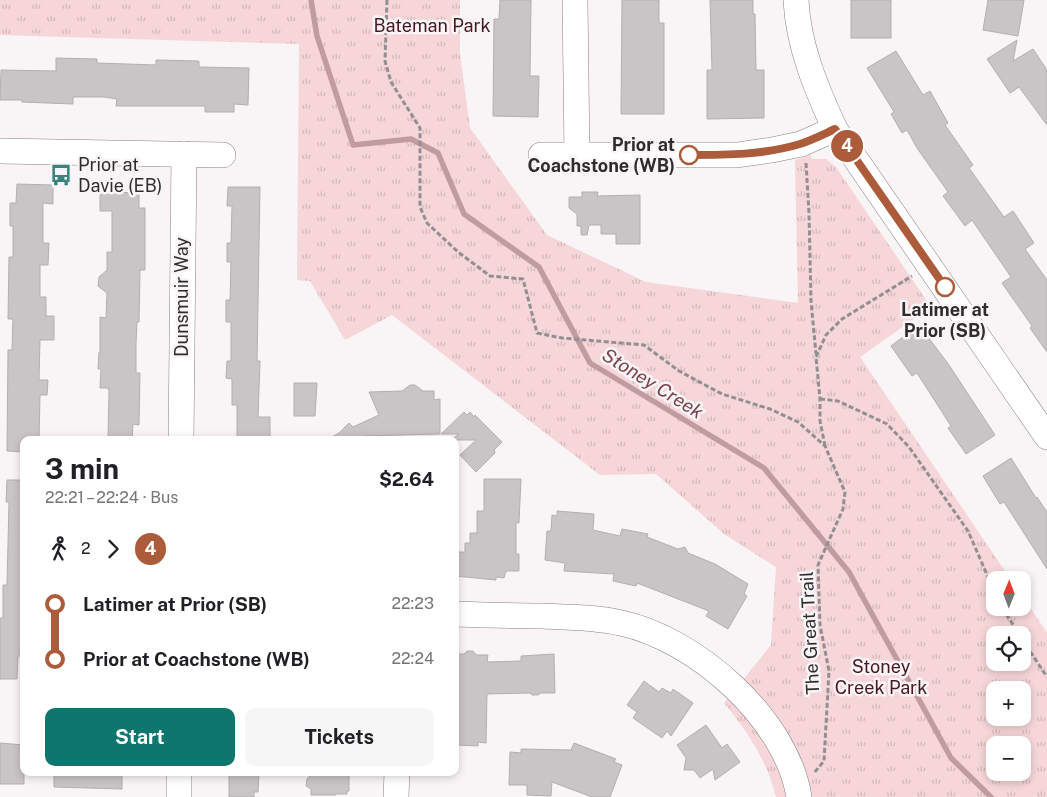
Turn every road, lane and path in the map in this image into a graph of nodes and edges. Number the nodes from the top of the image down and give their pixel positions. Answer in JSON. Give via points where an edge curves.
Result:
{"nodes":[{"id":1,"x":387,"y":0,"type":"edge"},
{"id":2,"x":575,"y":0,"type":"edge"},
{"id":3,"x":796,"y":0,"type":"edge"},
{"id":4,"x":835,"y":129,"type":"junction"},
{"id":5,"x":800,"y":144,"type":"junction"},
{"id":6,"x":0,"y":150,"type":"edge"},
{"id":7,"x":184,"y":154,"type":"junction"},
{"id":8,"x":541,"y":155,"type":"dead end"},
{"id":9,"x":577,"y":155,"type":"junction"},
{"id":10,"x":223,"y":156,"type":"dead end"},
{"id":11,"x":929,"y":264,"type":"junction"},
{"id":12,"x":816,"y":356,"type":"junction"},
{"id":13,"x":820,"y":399,"type":"junction"},
{"id":14,"x":181,"y":436,"type":"edge"},
{"id":15,"x":1047,"y":437,"type":"edge"},
{"id":16,"x":825,"y":446,"type":"junction"},
{"id":17,"x":986,"y":572,"type":"edge"},
{"id":18,"x":459,"y":614,"type":"edge"},
{"id":19,"x":1031,"y":653,"type":"edge"},
{"id":20,"x":1047,"y":677,"type":"edge"},
{"id":21,"x":179,"y":776,"type":"edge"},
{"id":22,"x":397,"y":776,"type":"edge"},
{"id":23,"x":798,"y":793,"type":"edge"},
{"id":24,"x":178,"y":797,"type":"edge"},
{"id":25,"x":396,"y":797,"type":"edge"}],
"edges":[{"from":1,"to":16,"type":"path","name":"The Great Trail","via":[[385,61],[391,82],[420,128],[420,206],[426,223],[490,276],[523,279],[537,333],[644,345],[679,371],[722,394],[770,409],[798,422]]},
{"from":2,"to":9,"type":"street"},
{"from":3,"to":4,"type":"street","via":[[800,32],[812,75]]},
{"from":4,"to":5,"type":"street"},
{"from":4,"to":11,"type":"street"},
{"from":5,"to":9,"type":"street","via":[[737,155]]},
{"from":5,"to":12,"type":"path","via":[[807,167],[810,301]]},
{"from":6,"to":7,"type":"street"},
{"from":7,"to":10,"type":"street"},
{"from":7,"to":14,"type":"street","name":"Dunsmuir Way"},
{"from":8,"to":9,"type":"street"},
{"from":11,"to":12,"type":"path","via":[[842,319],[826,335]]},
{"from":11,"to":15,"type":"street"},
{"from":12,"to":13,"type":"path"},
{"from":13,"to":16,"type":"path"},
{"from":13,"to":17,"type":"path","via":[[838,401],[887,424],[909,447],[968,531]]},
{"from":16,"to":23,"type":"path","name":"The Great Trail","via":[[845,492],[843,509],[818,565],[820,625],[829,672],[824,761]]},
{"from":18,"to":23,"type":"street","via":[[577,617],[622,623],[664,637],[702,660],[759,714],[776,738]]},
{"from":19,"to":20,"type":"path"},
{"from":21,"to":24,"type":"street"},
{"from":22,"to":25,"type":"street"}]}
